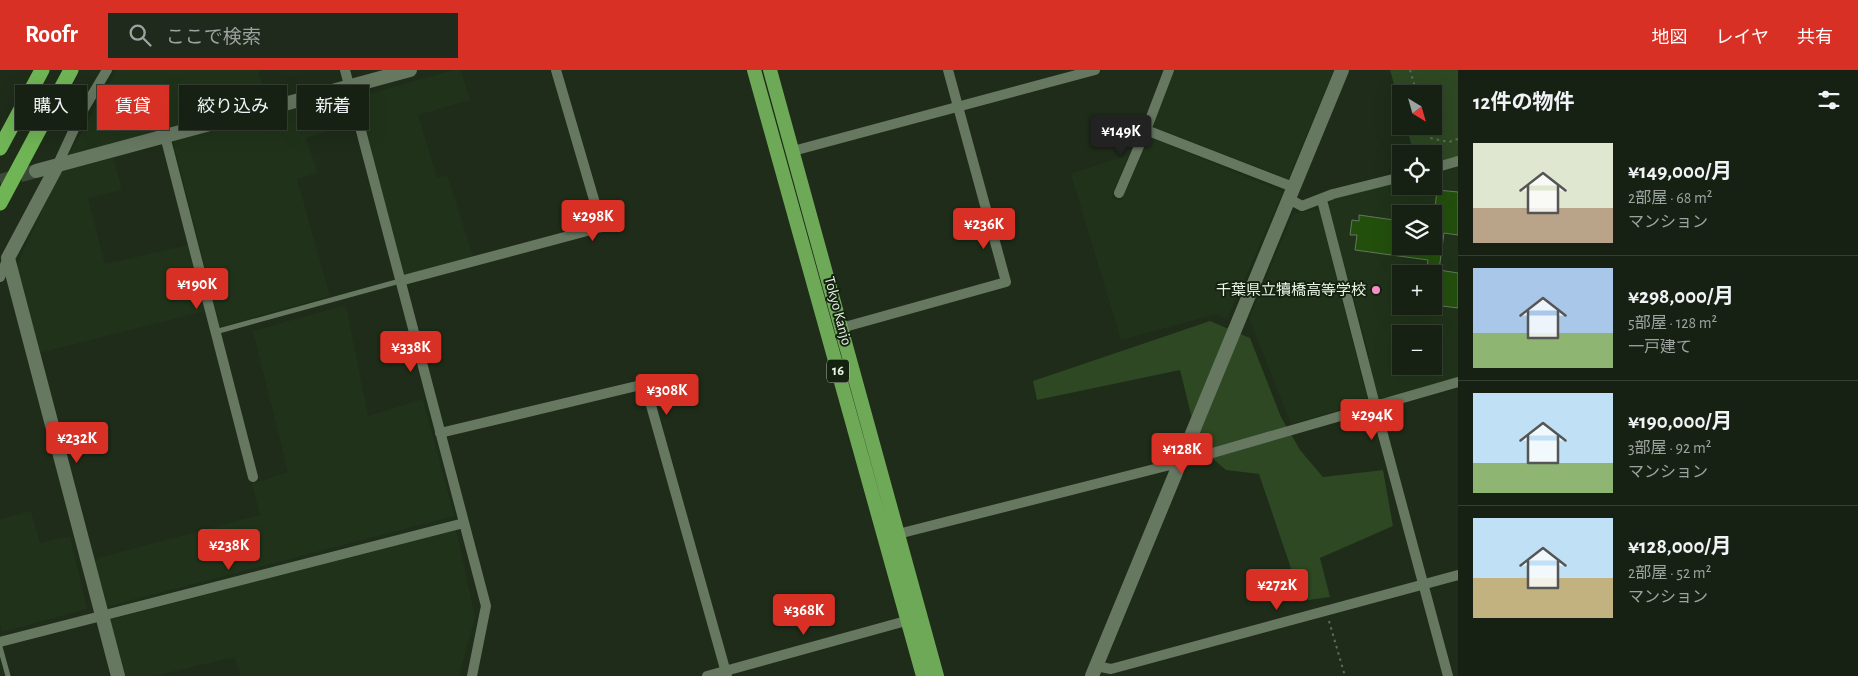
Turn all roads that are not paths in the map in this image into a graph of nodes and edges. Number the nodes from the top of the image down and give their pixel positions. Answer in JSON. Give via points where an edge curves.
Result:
{"nodes":[{"id":1,"x":42,"y":70,"type":"edge"},
{"id":2,"x":70,"y":70,"type":"edge"},
{"id":3,"x":107,"y":70,"type":"edge"},
{"id":4,"x":345,"y":70,"type":"edge"},
{"id":5,"x":410,"y":70,"type":"edge"},
{"id":6,"x":556,"y":70,"type":"edge"},
{"id":7,"x":754,"y":70,"type":"edge"},
{"id":8,"x":770,"y":70,"type":"edge"},
{"id":9,"x":948,"y":70,"type":"edge"},
{"id":10,"x":1095,"y":70,"type":"edge"},
{"id":11,"x":1169,"y":70,"type":"edge"},
{"id":12,"x":1342,"y":70,"type":"edge"},
{"id":13,"x":349,"y":85,"type":"edge"},
{"id":14,"x":353,"y":85,"type":"edge"},
{"id":15,"x":297,"y":100,"type":"edge"},
{"id":16,"x":958,"y":107,"type":"junction"},
{"id":17,"x":361,"y":130,"type":"edge"},
{"id":18,"x":1146,"y":130,"type":"junction"},
{"id":19,"x":165,"y":136,"type":"junction"},
{"id":20,"x":0,"y":148,"type":"edge"},
{"id":21,"x":793,"y":151,"type":"junction"},
{"id":22,"x":1458,"y":162,"type":"edge"},
{"id":23,"x":57,"y":166,"type":"junction"},
{"id":24,"x":1442,"y":166,"type":"edge"},
{"id":25,"x":36,"y":172,"type":"tunnel mouth"},
{"id":26,"x":1392,"y":179,"type":"edge"},
{"id":27,"x":1119,"y":193,"type":"dead end"},
{"id":28,"x":1291,"y":193,"type":"junction"},
{"id":29,"x":1322,"y":200,"type":"junction"},
{"id":30,"x":0,"y":203,"type":"edge"},
{"id":31,"x":8,"y":258,"type":"junction"},
{"id":32,"x":0,"y":277,"type":"edge"},
{"id":33,"x":400,"y":281,"type":"junction"},
{"id":34,"x":841,"y":328,"type":"junction"},
{"id":35,"x":215,"y":332,"type":"junction"},
{"id":36,"x":1458,"y":382,"type":"edge"},
{"id":37,"x":1375,"y":405,"type":"junction"},
{"id":38,"x":440,"y":433,"type":"junction"},
{"id":39,"x":1178,"y":463,"type":"junction"},
{"id":40,"x":252,"y":477,"type":"dead end"},
{"id":41,"x":464,"y":523,"type":"junction"},
{"id":42,"x":898,"y":534,"type":"junction"},
{"id":43,"x":1458,"y":574,"type":"edge"},
{"id":44,"x":1424,"y":584,"type":"junction"},
{"id":45,"x":102,"y":616,"type":"junction"},
{"id":46,"x":921,"y":617,"type":"junction"},
{"id":47,"x":907,"y":621,"type":"junction"},
{"id":48,"x":0,"y":642,"type":"edge"},
{"id":49,"x":0,"y":647,"type":"edge"},
{"id":50,"x":1112,"y":672,"type":"edge"},
{"id":51,"x":1092,"y":673,"type":"edge"},
{"id":52,"x":726,"y":674,"type":"edge"},
{"id":53,"x":8,"y":676,"type":"edge"},
{"id":54,"x":118,"y":676,"type":"edge"},
{"id":55,"x":472,"y":676,"type":"edge"},
{"id":56,"x":707,"y":676,"type":"edge"},
{"id":57,"x":923,"y":676,"type":"edge"},
{"id":58,"x":937,"y":676,"type":"edge"},
{"id":59,"x":1448,"y":676,"type":"edge"}],
"edges":[{"from":1,"to":20,"type":"highway"},
{"from":2,"to":30,"type":"highway"},
{"from":3,"to":23,"type":"street","via":[[82,112]]},
{"from":4,"to":13,"type":"street"},
{"from":5,"to":14,"type":"street"},
{"from":6,"to":33,"type":"street","via":[[602,227]]},
{"from":7,"to":47,"type":"highway","name":"Tokyo Kanjo","number":"16"},
{"from":8,"to":21,"type":"highway","name":"Tokyo Kanjo","number":"16"},
{"from":9,"to":16,"type":"street"},
{"from":10,"to":16,"type":"street"},
{"from":11,"to":18,"type":"street"},
{"from":12,"to":28,"type":"street"},
{"from":15,"to":19,"type":"street"},
{"from":16,"to":21,"type":"street"},
{"from":16,"to":34,"type":"street","via":[[1006,282]]},
{"from":17,"to":33,"type":"street"},
{"from":18,"to":27,"type":"street"},
{"from":18,"to":28,"type":"street"},
{"from":19,"to":23,"type":"street"},
{"from":19,"to":35,"type":"street"},
{"from":21,"to":34,"type":"highway","name":"Tokyo Kanjo","number":"16"},
{"from":22,"to":24,"type":"street"},
{"from":23,"to":25,"type":"street"},
{"from":23,"to":31,"type":"street"},
{"from":26,"to":29,"type":"street","via":[[1333,194]]},
{"from":28,"to":29,"type":"street","via":[[1302,206]]},
{"from":28,"to":39,"type":"street"},
{"from":29,"to":37,"type":"street"},
{"from":31,"to":32,"type":"street"},
{"from":31,"to":45,"type":"street"},
{"from":33,"to":35,"type":"lane"},
{"from":33,"to":38,"type":"street"},
{"from":34,"to":42,"type":"highway","name":"Tokyo Kanjo","number":"16"},
{"from":35,"to":40,"type":"street"},
{"from":36,"to":37,"type":"street"},
{"from":37,"to":39,"type":"street"},
{"from":37,"to":44,"type":"street"},
{"from":38,"to":41,"type":"street"},
{"from":38,"to":52,"type":"street","via":[[645,384]]},
{"from":39,"to":42,"type":"street"},
{"from":39,"to":51,"type":"street"},
{"from":41,"to":45,"type":"street"},
{"from":41,"to":55,"type":"street","via":[[486,606]]},
{"from":42,"to":46,"type":"highway","name":"Tokyo Kanjo","number":"16"},
{"from":43,"to":44,"type":"street"},
{"from":44,"to":50,"type":"street"},
{"from":44,"to":59,"type":"street"},
{"from":45,"to":48,"type":"street"},
{"from":45,"to":54,"type":"street"},
{"from":46,"to":47,"type":"street"},
{"from":46,"to":58,"type":"highway","name":"Tokyo Kanjo","number":"16"},
{"from":47,"to":52,"type":"street"},
{"from":47,"to":57,"type":"highway","name":"Tokyo Kanjo","number":"16"},
{"from":49,"to":53,"type":"lane"},
{"from":50,"to":51,"type":"street"},
{"from":52,"to":56,"type":"street"}]}
